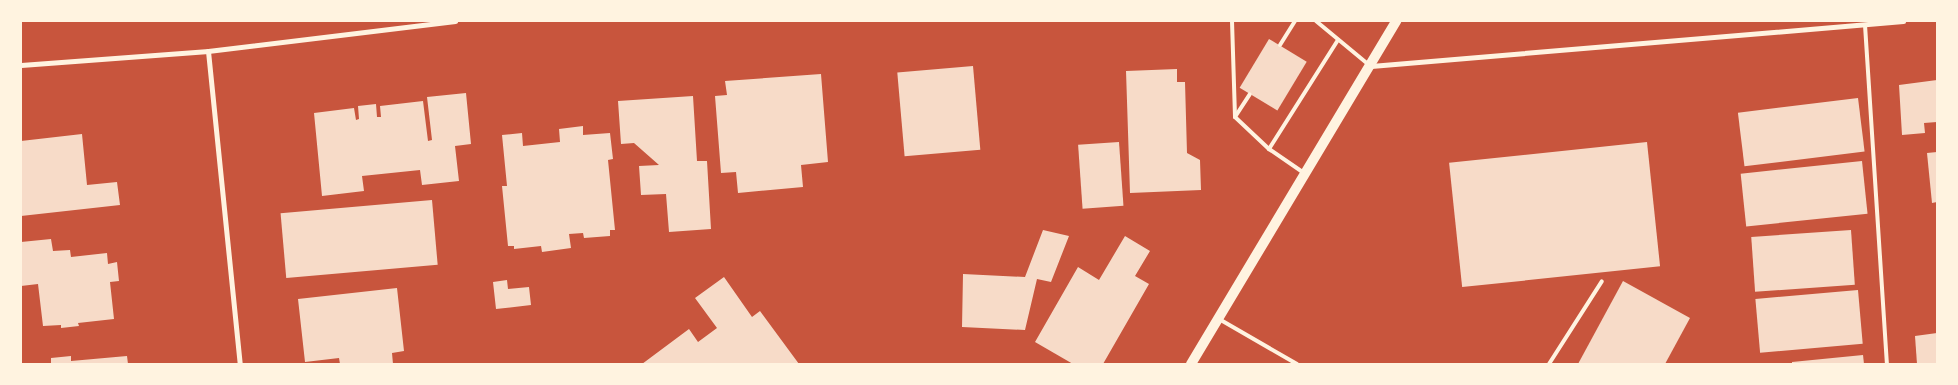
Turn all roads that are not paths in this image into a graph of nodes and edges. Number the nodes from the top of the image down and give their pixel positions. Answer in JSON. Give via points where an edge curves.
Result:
{"nodes":[{"id":1,"x":455,"y":21,"type":"edge"},
{"id":2,"x":1232,"y":21,"type":"edge"},
{"id":3,"x":1295,"y":21,"type":"edge"},
{"id":4,"x":1316,"y":21,"type":"edge"},
{"id":5,"x":1396,"y":21,"type":"edge"},
{"id":6,"x":1903,"y":21,"type":"edge"},
{"id":7,"x":1865,"y":25,"type":"junction"},
{"id":8,"x":1338,"y":40,"type":"junction"},
{"id":9,"x":1280,"y":45,"type":"dead end"},
{"id":10,"x":208,"y":51,"type":"junction"},
{"id":11,"x":21,"y":65,"type":"edge"},
{"id":12,"x":1371,"y":66,"type":"junction"},
{"id":13,"x":1250,"y":94,"type":"dead end"},
{"id":14,"x":1235,"y":117,"type":"junction"},
{"id":15,"x":1269,"y":149,"type":"junction"},
{"id":16,"x":1306,"y":174,"type":"junction"},
{"id":17,"x":1602,"y":281,"type":"dead end"},
{"id":18,"x":1219,"y":319,"type":"junction"},
{"id":19,"x":240,"y":364,"type":"edge"},
{"id":20,"x":1191,"y":364,"type":"edge"},
{"id":21,"x":1297,"y":364,"type":"edge"},
{"id":22,"x":1549,"y":364,"type":"edge"},
{"id":23,"x":1887,"y":364,"type":"edge"}],
"edges":[{"from":1,"to":10,"type":"street"},
{"from":2,"to":14,"type":"lane"},
{"from":3,"to":9,"type":"lane"},
{"from":4,"to":8,"type":"lane"},
{"from":5,"to":12,"type":"main road"},
{"from":6,"to":7,"type":"street"},
{"from":7,"to":12,"type":"street"},
{"from":7,"to":23,"type":"lane"},
{"from":8,"to":12,"type":"lane"},
{"from":8,"to":15,"type":"lane"},
{"from":10,"to":11,"type":"street"},
{"from":10,"to":19,"type":"street"},
{"from":12,"to":16,"type":"main road"},
{"from":13,"to":14,"type":"lane"},
{"from":14,"to":15,"type":"lane"},
{"from":15,"to":16,"type":"lane"},
{"from":16,"to":18,"type":"main road"},
{"from":17,"to":22,"type":"lane"},
{"from":18,"to":20,"type":"main road"},
{"from":18,"to":21,"type":"lane"}]}
